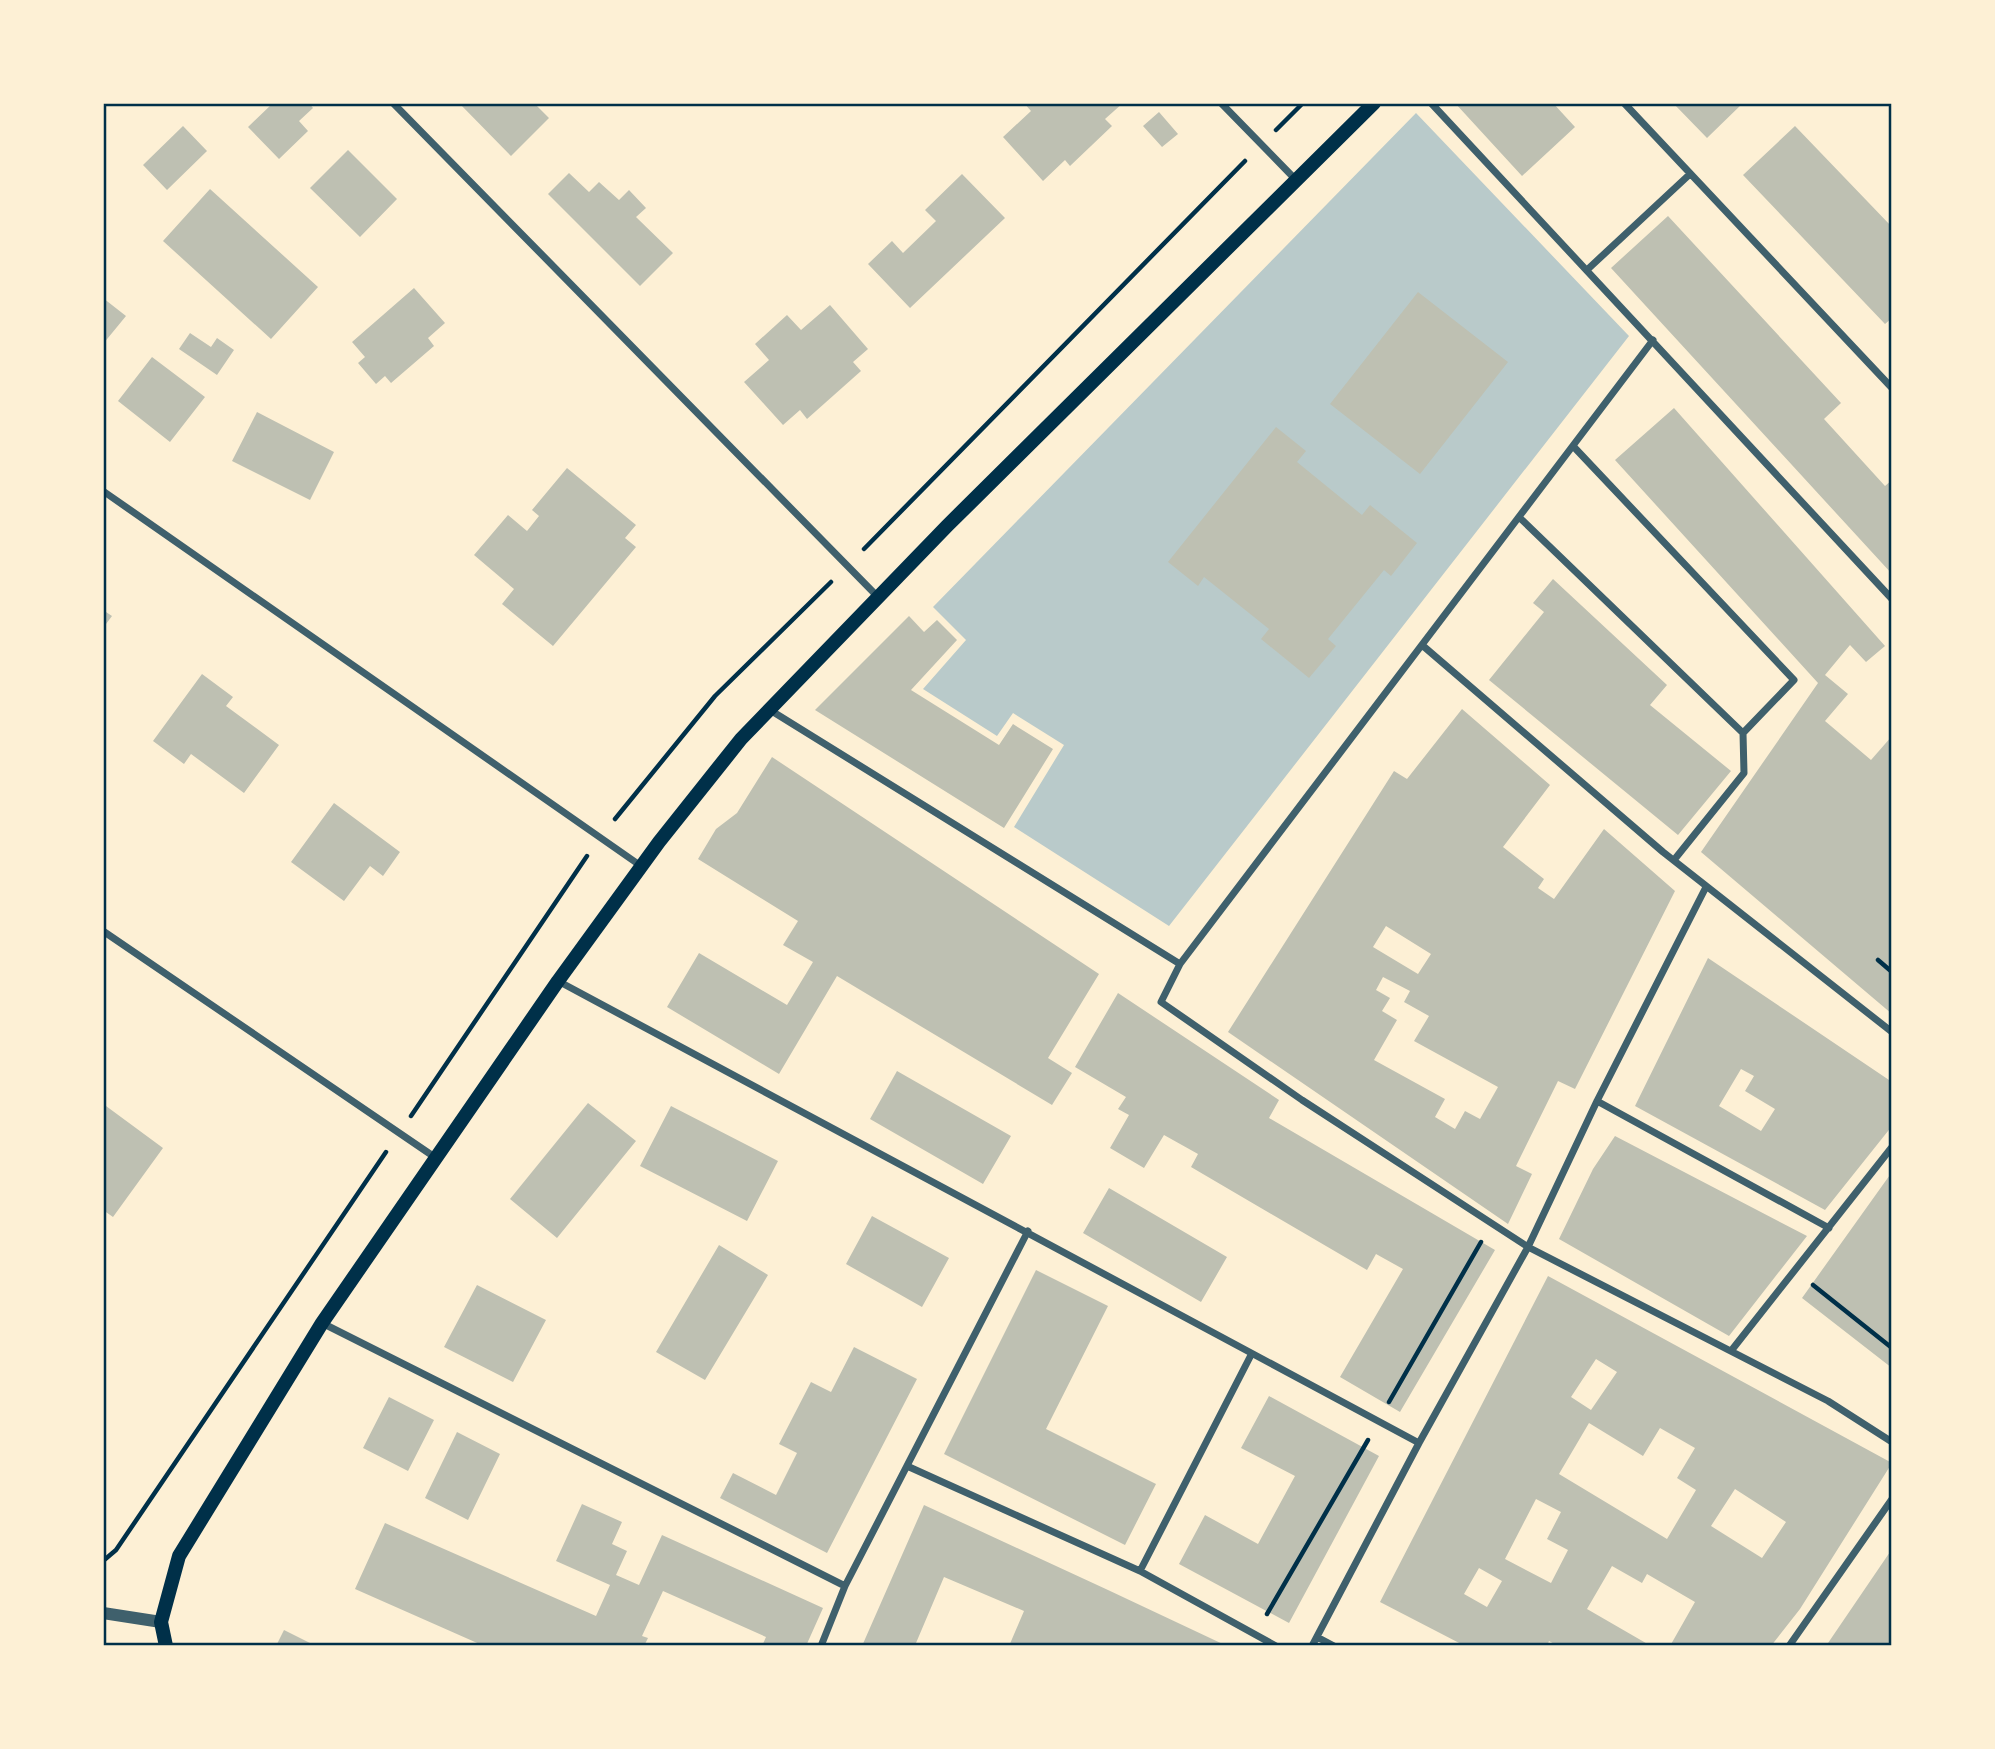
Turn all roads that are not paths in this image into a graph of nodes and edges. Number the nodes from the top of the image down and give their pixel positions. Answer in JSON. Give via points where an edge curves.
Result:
{"nodes":[{"id":1,"x":393,"y":103,"type":"edge"},
{"id":2,"x":1221,"y":103,"type":"edge"},
{"id":3,"x":1374,"y":103,"type":"edge"},
{"id":4,"x":1431,"y":103,"type":"edge"},
{"id":5,"x":1624,"y":103,"type":"edge"},
{"id":6,"x":1690,"y":174,"type":"junction"},
{"id":7,"x":1297,"y":181,"type":"junction"},
{"id":8,"x":1588,"y":269,"type":"junction"},
{"id":9,"x":1653,"y":340,"type":"junction"},
{"id":10,"x":1892,"y":388,"type":"edge"},
{"id":11,"x":1573,"y":446,"type":"junction"},
{"id":12,"x":103,"y":491,"type":"edge"},
{"id":13,"x":1519,"y":517,"type":"junction"},
{"id":14,"x":878,"y":597,"type":"junction"},
{"id":15,"x":1892,"y":598,"type":"edge"},
{"id":16,"x":1422,"y":645,"type":"junction"},
{"id":17,"x":770,"y":710,"type":"junction"},
{"id":18,"x":1743,"y":733,"type":"junction"},
{"id":19,"x":1674,"y":860,"type":"junction"},
{"id":20,"x":641,"y":866,"type":"junction"},
{"id":21,"x":1706,"y":887,"type":"junction"},
{"id":22,"x":103,"y":931,"type":"edge"},
{"id":23,"x":1180,"y":964,"type":"junction"},
{"id":24,"x":558,"y":981,"type":"junction"},
{"id":25,"x":1892,"y":1032,"type":"edge"},
{"id":26,"x":1597,"y":1101,"type":"junction"},
{"id":27,"x":1892,"y":1147,"type":"edge"},
{"id":28,"x":436,"y":1157,"type":"junction"},
{"id":29,"x":1829,"y":1228,"type":"junction"},
{"id":30,"x":1028,"y":1231,"type":"junction"},
{"id":31,"x":1528,"y":1247,"type":"junction"},
{"id":32,"x":322,"y":1323,"type":"junction"},
{"id":33,"x":1731,"y":1350,"type":"junction"},
{"id":34,"x":1251,"y":1355,"type":"junction"},
{"id":35,"x":1892,"y":1441,"type":"edge"},
{"id":36,"x":1419,"y":1443,"type":"junction"},
{"id":37,"x":907,"y":1466,"type":"junction"},
{"id":38,"x":1892,"y":1499,"type":"edge"},
{"id":39,"x":1140,"y":1571,"type":"junction"},
{"id":40,"x":845,"y":1586,"type":"junction"},
{"id":41,"x":103,"y":1614,"type":"edge"},
{"id":42,"x":161,"y":1622,"type":"junction"},
{"id":43,"x":1317,"y":1637,"type":"junction"},
{"id":44,"x":166,"y":1646,"type":"edge"},
{"id":45,"x":821,"y":1646,"type":"edge"},
{"id":46,"x":1276,"y":1646,"type":"edge"},
{"id":47,"x":1311,"y":1646,"type":"edge"},
{"id":48,"x":1334,"y":1646,"type":"edge"},
{"id":49,"x":1789,"y":1646,"type":"edge"}],
"edges":[{"from":1,"to":14,"type":"street"},
{"from":2,"to":7,"type":"street"},
{"from":3,"to":7,"type":"main road"},
{"from":4,"to":8,"type":"street"},
{"from":5,"to":6,"type":"street"},
{"from":6,"to":8,"type":"street"},
{"from":6,"to":10,"type":"street"},
{"from":7,"to":14,"type":"main road"},
{"from":8,"to":9,"type":"street"},
{"from":9,"to":11,"type":"street"},
{"from":9,"to":15,"type":"street"},
{"from":11,"to":13,"type":"street"},
{"from":11,"to":18,"type":"street","via":[[1794,680]]},
{"from":12,"to":20,"type":"street"},
{"from":13,"to":16,"type":"street"},
{"from":13,"to":18,"type":"street"},
{"from":14,"to":17,"type":"main road"},
{"from":16,"to":19,"type":"street"},
{"from":16,"to":23,"type":"street"},
{"from":17,"to":20,"type":"main road","via":[[741,739]]},
{"from":17,"to":23,"type":"street"},
{"from":18,"to":19,"type":"street","via":[[1744,773]]},
{"from":19,"to":21,"type":"street"},
{"from":20,"to":24,"type":"main road"},
{"from":21,"to":25,"type":"street"},
{"from":21,"to":26,"type":"street"},
{"from":22,"to":28,"type":"street"},
{"from":23,"to":31,"type":"street","via":[[1161,1002]]},
{"from":24,"to":28,"type":"main road"},
{"from":24,"to":30,"type":"street"},
{"from":26,"to":29,"type":"street"},
{"from":26,"to":31,"type":"street"},
{"from":27,"to":29,"type":"street"},
{"from":28,"to":32,"type":"main road"},
{"from":29,"to":33,"type":"street"},
{"from":30,"to":34,"type":"street"},
{"from":30,"to":37,"type":"street"},
{"from":31,"to":33,"type":"street"},
{"from":31,"to":36,"type":"street"},
{"from":32,"to":40,"type":"street"},
{"from":32,"to":42,"type":"main road","via":[[179,1556]]},
{"from":33,"to":35,"type":"street"},
{"from":34,"to":36,"type":"street"},
{"from":34,"to":39,"type":"street"},
{"from":36,"to":43,"type":"street"},
{"from":37,"to":39,"type":"street"},
{"from":37,"to":40,"type":"street"},
{"from":38,"to":49,"type":"street"},
{"from":39,"to":46,"type":"street"},
{"from":40,"to":45,"type":"street"},
{"from":41,"to":42,"type":"street"},
{"from":42,"to":44,"type":"main road"},
{"from":43,"to":47,"type":"street"},
{"from":43,"to":48,"type":"street"}]}
